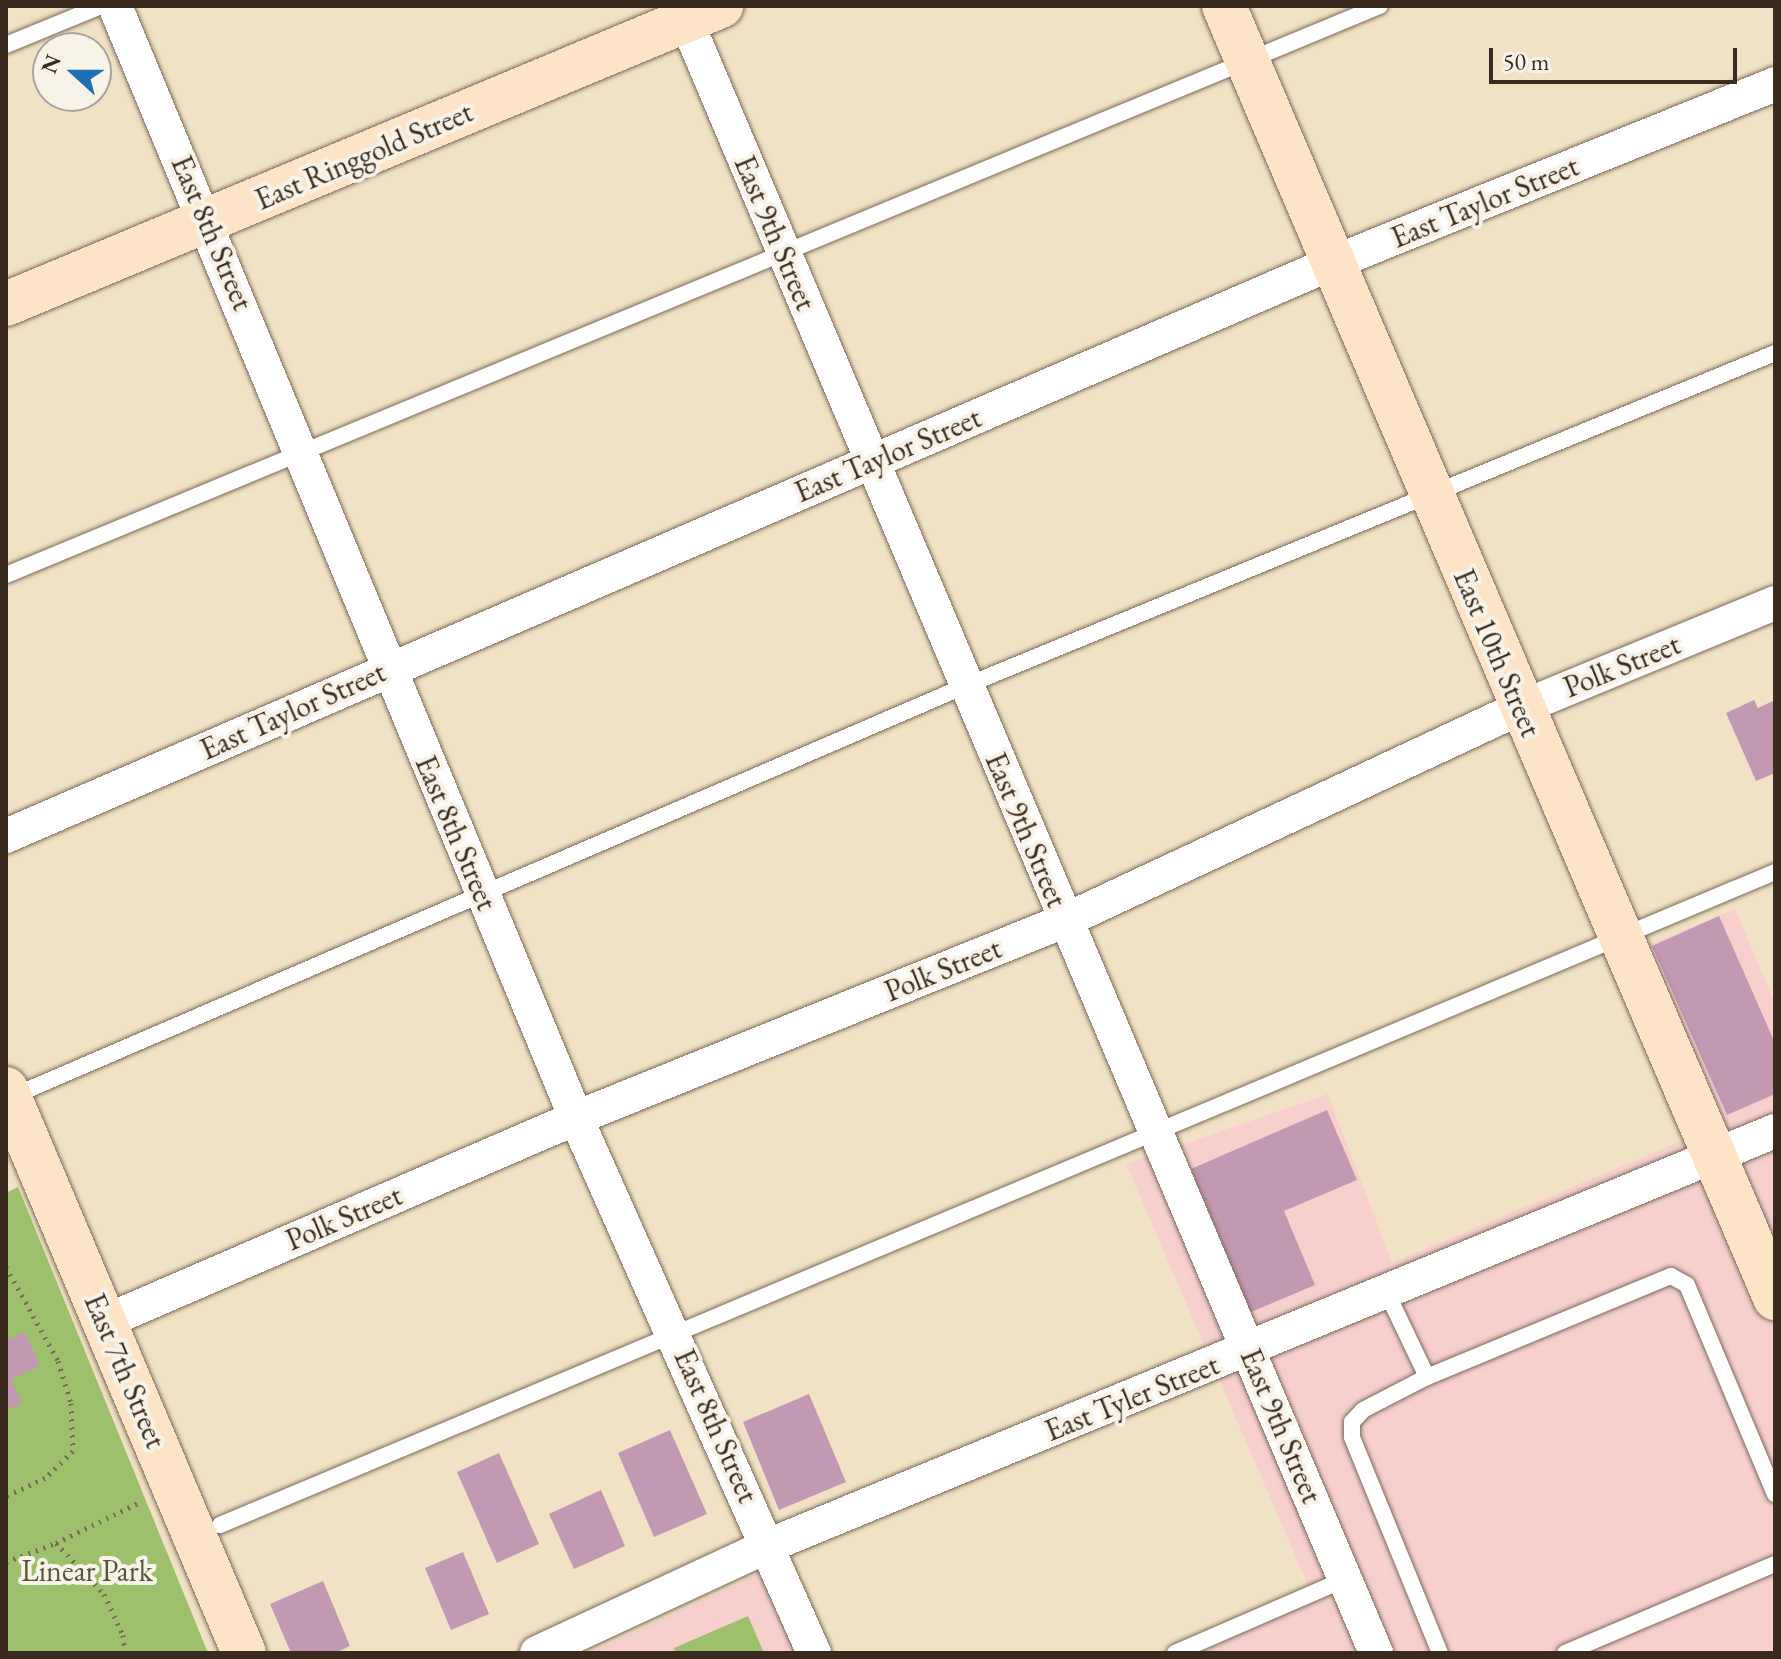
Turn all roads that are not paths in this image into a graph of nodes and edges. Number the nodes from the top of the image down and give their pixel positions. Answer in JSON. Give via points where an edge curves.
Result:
{"nodes":[{"id":1,"x":101,"y":6,"type":"edge"},
{"id":2,"x":115,"y":6,"type":"edge"},
{"id":3,"x":1224,"y":6,"type":"edge"},
{"id":4,"x":1380,"y":6,"type":"edge"},
{"id":5,"x":696,"y":11,"type":"edge"},
{"id":6,"x":6,"y":45,"type":"edge"},
{"id":7,"x":1248,"y":64,"type":"junction"},
{"id":8,"x":1775,"y":84,"type":"edge"},
{"id":9,"x":208,"y":220,"type":"junction"},
{"id":10,"x":782,"y":250,"type":"junction"},
{"id":11,"x":1330,"y":264,"type":"junction"},
{"id":12,"x":6,"y":304,"type":"edge"},
{"id":13,"x":1775,"y":353,"type":"edge"},
{"id":14,"x":300,"y":450,"type":"junction"},
{"id":15,"x":871,"y":463,"type":"junction"},
{"id":16,"x":1428,"y":494,"type":"junction"},
{"id":17,"x":6,"y":575,"type":"edge"},
{"id":18,"x":1775,"y":603,"type":"edge"},
{"id":19,"x":388,"y":669,"type":"junction"},
{"id":20,"x":965,"y":686,"type":"junction"},
{"id":21,"x":1520,"y":708,"type":"junction"},
{"id":22,"x":6,"y":836,"type":"edge"},
{"id":23,"x":1775,"y":872,"type":"edge"},
{"id":24,"x":483,"y":897,"type":"junction"},
{"id":25,"x":1064,"y":921,"type":"junction"},
{"id":26,"x":1622,"y":939,"type":"junction"},
{"id":27,"x":8,"y":1093,"type":"edge"},
{"id":28,"x":576,"y":1118,"type":"junction"},
{"id":29,"x":1775,"y":1131,"type":"edge"},
{"id":30,"x":1157,"y":1136,"type":"junction"},
{"id":31,"x":1718,"y":1155,"type":"junction"},
{"id":32,"x":1387,"y":1293,"type":"junction"},
{"id":33,"x":1775,"y":1298,"type":"edge"},
{"id":34,"x":104,"y":1322,"type":"junction"},
{"id":35,"x":674,"y":1333,"type":"junction"},
{"id":36,"x":1250,"y":1350,"type":"junction"},
{"id":37,"x":1427,"y":1377,"type":"junction"},
{"id":38,"x":1775,"y":1494,"type":"edge"},
{"id":39,"x":220,"y":1525,"type":"dead end"},
{"id":40,"x":770,"y":1545,"type":"junction"},
{"id":41,"x":1775,"y":1564,"type":"edge"},
{"id":42,"x":1345,"y":1579,"type":"junction"},
{"id":43,"x":244,"y":1653,"type":"edge"},
{"id":44,"x":537,"y":1653,"type":"edge"},
{"id":45,"x":814,"y":1653,"type":"edge"},
{"id":46,"x":1175,"y":1653,"type":"edge"},
{"id":47,"x":1376,"y":1653,"type":"edge"},
{"id":48,"x":1440,"y":1653,"type":"edge"},
{"id":49,"x":1565,"y":1653,"type":"edge"}],
"edges":[{"from":1,"to":6,"type":"lane"},
{"from":2,"to":9,"type":"street","name":"East 8th Street"},
{"from":3,"to":7,"type":"street","name":"East 10th Street"},
{"from":4,"to":7,"type":"lane"},
{"from":5,"to":9,"type":"street","name":"East Ringgold Street"},
{"from":5,"to":10,"type":"street","name":"East 9th Street"},
{"from":7,"to":10,"type":"lane"},
{"from":7,"to":11,"type":"street","name":"East 10th Street"},
{"from":8,"to":11,"type":"street","name":"East Taylor Street"},
{"from":9,"to":12,"type":"street","name":"East Ringgold Street"},
{"from":9,"to":14,"type":"street","name":"East 8th Street"},
{"from":10,"to":14,"type":"lane"},
{"from":10,"to":15,"type":"street","name":"East 9th Street"},
{"from":11,"to":15,"type":"street","name":"East Taylor Street"},
{"from":11,"to":16,"type":"street","name":"East 10th Street"},
{"from":13,"to":16,"type":"lane"},
{"from":14,"to":17,"type":"lane"},
{"from":14,"to":19,"type":"street","name":"East 8th Street"},
{"from":15,"to":19,"type":"street","name":"East Taylor Street"},
{"from":15,"to":20,"type":"street","name":"East 9th Street"},
{"from":16,"to":20,"type":"lane"},
{"from":16,"to":21,"type":"street","name":"East 10th Street"},
{"from":18,"to":21,"type":"street","name":"Polk Street"},
{"from":19,"to":22,"type":"street","name":"East Taylor Street"},
{"from":19,"to":24,"type":"street","name":"East 8th Street"},
{"from":20,"to":24,"type":"lane"},
{"from":20,"to":25,"type":"street","name":"East 9th Street"},
{"from":21,"to":25,"type":"street","name":"Polk Street"},
{"from":21,"to":26,"type":"street","name":"East 10th Street"},
{"from":23,"to":26,"type":"lane"},
{"from":24,"to":27,"type":"lane"},
{"from":24,"to":28,"type":"street","name":"East 8th Street"},
{"from":25,"to":28,"type":"street","name":"Polk Street"},
{"from":25,"to":30,"type":"street","name":"East 9th Street"},
{"from":26,"to":30,"type":"lane"},
{"from":26,"to":31,"type":"street","name":"East 10th Street"},
{"from":27,"to":34,"type":"street","name":"East 7th Street"},
{"from":28,"to":34,"type":"street","name":"Polk Street"},
{"from":28,"to":35,"type":"street","name":"East 8th Street"},
{"from":29,"to":31,"type":"street","name":"East Tyler Street"},
{"from":30,"to":35,"type":"lane"},
{"from":30,"to":36,"type":"street","name":"East 9th Street"},
{"from":31,"to":32,"type":"street","name":"East Tyler Street"},
{"from":31,"to":33,"type":"street","name":"East 10th Street"},
{"from":32,"to":36,"type":"street","name":"East Tyler Street"},
{"from":32,"to":37,"type":"lane"},
{"from":34,"to":43,"type":"street","name":"East 7th Street"},
{"from":35,"to":39,"type":"lane"},
{"from":35,"to":40,"type":"street","name":"East 8th Street"},
{"from":36,"to":40,"type":"street","name":"East Tyler Street"},
{"from":36,"to":42,"type":"street","name":"East 9th Street"},
{"from":37,"to":38,"type":"lane","via":[[1671,1276],[1687,1285]]},
{"from":37,"to":48,"type":"lane","via":[[1363,1410],[1352,1422],[1352,1437]]},
{"from":40,"to":44,"type":"street","name":"East Tyler Street"},
{"from":40,"to":45,"type":"street","name":"East 8th Street"},
{"from":41,"to":49,"type":"lane"},
{"from":42,"to":46,"type":"lane"},
{"from":42,"to":47,"type":"street","name":"East 9th Street"}]}
